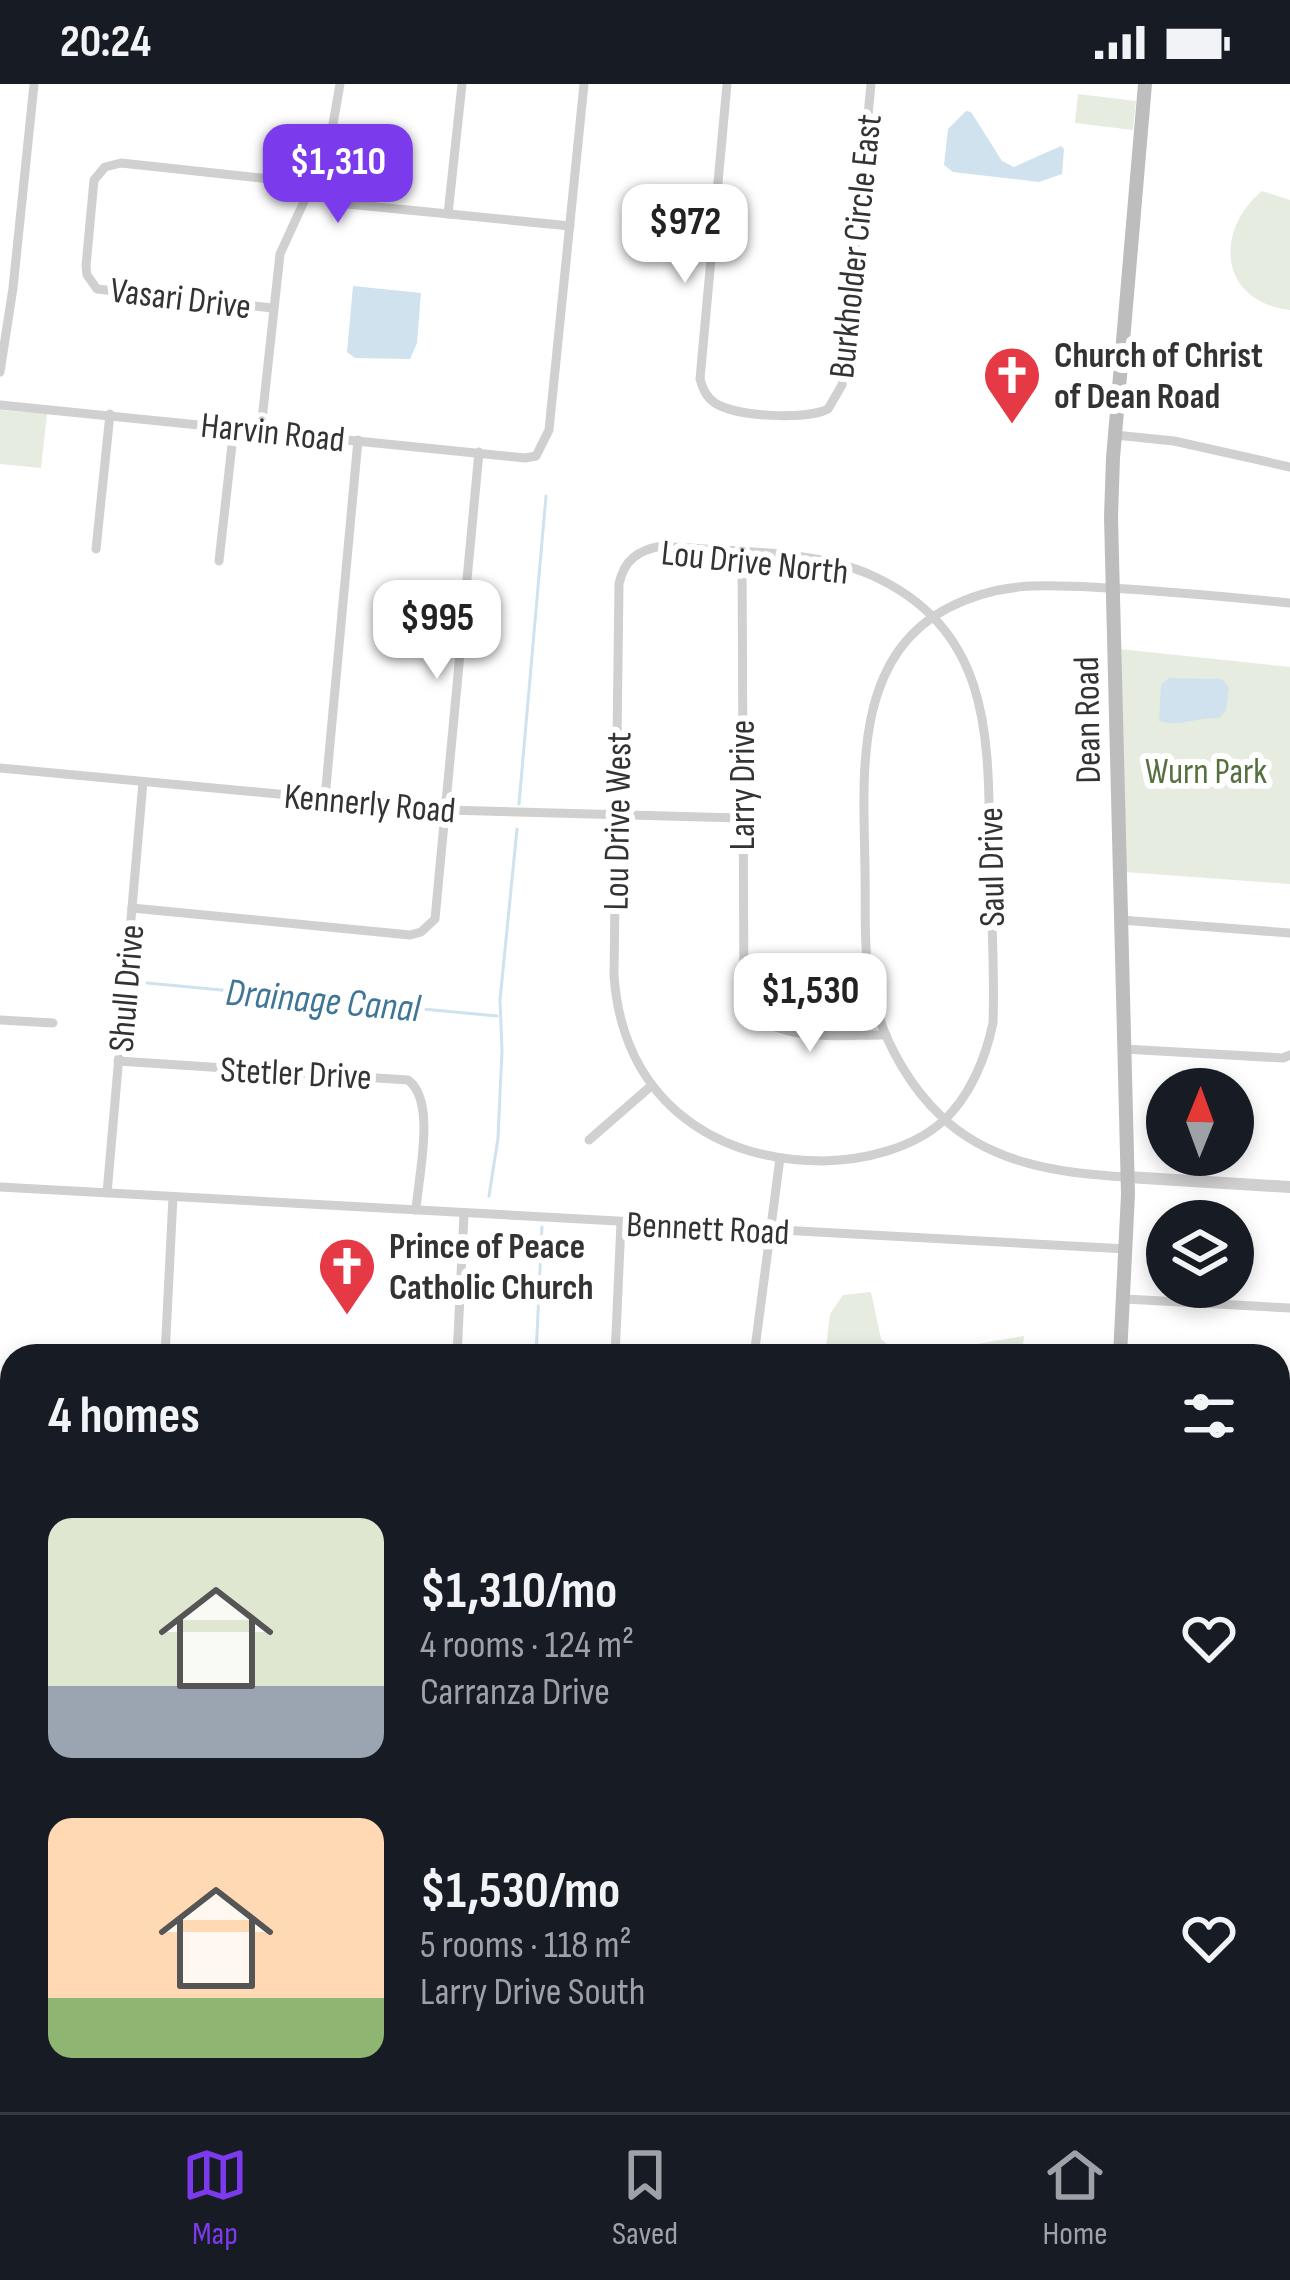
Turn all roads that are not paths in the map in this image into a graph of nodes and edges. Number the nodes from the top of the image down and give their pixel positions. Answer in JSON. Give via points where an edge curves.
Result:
{"nodes":[{"id":1,"x":34,"y":84,"type":"edge"},
{"id":2,"x":340,"y":84,"type":"edge"},
{"id":3,"x":462,"y":84,"type":"edge"},
{"id":4,"x":584,"y":84,"type":"edge"},
{"id":5,"x":727,"y":84,"type":"edge"},
{"id":6,"x":871,"y":84,"type":"edge"},
{"id":7,"x":1145,"y":84,"type":"edge"},
{"id":8,"x":308,"y":194,"type":"junction"},
{"id":9,"x":448,"y":214,"type":"junction"},
{"id":10,"x":570,"y":226,"type":"junction"},
{"id":11,"x":272,"y":308,"type":"junction"},
{"id":12,"x":0,"y":372,"type":"edge"},
{"id":13,"x":0,"y":405,"type":"edge"},
{"id":14,"x":110,"y":414,"type":"junction"},
{"id":15,"x":234,"y":427,"type":"junction"},
{"id":16,"x":261,"y":429,"type":"junction"},
{"id":17,"x":1115,"y":435,"type":"junction"},
{"id":18,"x":358,"y":440,"type":"junction"},
{"id":19,"x":479,"y":452,"type":"junction"},
{"id":20,"x":1290,"y":467,"type":"edge"},
{"id":21,"x":96,"y":549,"type":"dead end"},
{"id":22,"x":637,"y":553,"type":"joint"},
{"id":23,"x":742,"y":553,"type":"junction"},
{"id":24,"x":219,"y":561,"type":"dead end"},
{"id":25,"x":1113,"y":588,"type":"junction"},
{"id":26,"x":1290,"y":603,"type":"edge"},
{"id":27,"x":932,"y":616,"type":"junction"},
{"id":28,"x":0,"y":768,"type":"edge"},
{"id":29,"x":143,"y":782,"type":"junction"},
{"id":30,"x":325,"y":798,"type":"junction"},
{"id":31,"x":448,"y":811,"type":"junction"},
{"id":32,"x":615,"y":814,"type":"junction"},
{"id":33,"x":740,"y":818,"type":"junction"},
{"id":34,"x":132,"y":908,"type":"junction"},
{"id":35,"x":1121,"y":920,"type":"junction"},
{"id":36,"x":1290,"y":932,"type":"edge"},
{"id":37,"x":0,"y":1019,"type":"edge"},
{"id":38,"x":53,"y":1023,"type":"dead end"},
{"id":39,"x":886,"y":1035,"type":"junction"},
{"id":40,"x":1124,"y":1049,"type":"junction"},
{"id":41,"x":1290,"y":1054,"type":"edge"},
{"id":42,"x":118,"y":1061,"type":"junction"},
{"id":43,"x":651,"y":1086,"type":"junction"},
{"id":44,"x":944,"y":1120,"type":"junction"},
{"id":45,"x":590,"y":1140,"type":"dead end"},
{"id":46,"x":780,"y":1158,"type":"junction"},
{"id":47,"x":1128,"y":1178,"type":"junction"},
{"id":48,"x":0,"y":1187,"type":"edge"},
{"id":49,"x":1290,"y":1187,"type":"edge"},
{"id":50,"x":106,"y":1193,"type":"junction"},
{"id":51,"x":173,"y":1197,"type":"junction"},
{"id":52,"x":416,"y":1210,"type":"junction"},
{"id":53,"x":464,"y":1214,"type":"junction"},
{"id":54,"x":621,"y":1223,"type":"junction"},
{"id":55,"x":770,"y":1231,"type":"junction"},
{"id":56,"x":1128,"y":1249,"type":"junction"},
{"id":57,"x":1124,"y":1299,"type":"junction"},
{"id":58,"x":1290,"y":1308,"type":"edge"},
{"id":59,"x":166,"y":1344,"type":"edge"},
{"id":60,"x":458,"y":1344,"type":"edge"},
{"id":61,"x":616,"y":1344,"type":"edge"},
{"id":62,"x":756,"y":1344,"type":"edge"},
{"id":63,"x":1121,"y":1344,"type":"edge"}],
"edges":[{"from":1,"to":12,"type":"street"},
{"from":2,"to":8,"type":"street","via":[[334,132]]},
{"from":3,"to":9,"type":"street"},
{"from":4,"to":10,"type":"street"},
{"from":5,"to":6,"type":"street","name":"Burkholder Circle East","via":[[700,379],[718,405],[798,416],[820,413],[839,393]]},
{"from":7,"to":17,"type":"main road","name":"Dean Road"},
{"from":8,"to":9,"type":"street"},
{"from":8,"to":11,"type":"street","via":[[280,254]]},
{"from":8,"to":11,"type":"street","name":"Vasari Drive","via":[[269,178],[121,163],[94,180],[86,266],[92,283],[106,292]]},
{"from":9,"to":10,"type":"street"},
{"from":10,"to":19,"type":"street","name":"Harvin Road","via":[[542,448],[525,458]]},
{"from":11,"to":16,"type":"street"},
{"from":13,"to":14,"type":"street","name":"Harvin Road"},
{"from":14,"to":15,"type":"street","name":"Harvin Road"},
{"from":14,"to":21,"type":"street"},
{"from":15,"to":16,"type":"street","name":"Harvin Road"},
{"from":15,"to":24,"type":"street"},
{"from":16,"to":18,"type":"street","name":"Harvin Road"},
{"from":17,"to":20,"type":"street"},
{"from":17,"to":25,"type":"main road","name":"Dean Road"},
{"from":18,"to":19,"type":"street","name":"Harvin Road"},
{"from":18,"to":30,"type":"street"},
{"from":19,"to":31,"type":"street"},
{"from":22,"to":23,"type":"street","name":"Lou Drive North","via":[[662,546]]},
{"from":22,"to":32,"type":"street","name":"Lou Drive West","via":[[620,584]]},
{"from":23,"to":27,"type":"street","name":"Lou Drive North","via":[[846,566]]},
{"from":23,"to":33,"type":"street","name":"Larry Drive"},
{"from":25,"to":26,"type":"street"},
{"from":25,"to":27,"type":"street","via":[[1019,584]]},
{"from":25,"to":35,"type":"main road","name":"Dean Road"},
{"from":27,"to":39,"type":"street","via":[[888,671],[866,737],[866,956]]},
{"from":27,"to":44,"type":"street","name":"Saul Drive","via":[[982,704],[989,790],[993,1023],[982,1060]]},
{"from":28,"to":29,"type":"street","name":"Kennerly Road"},
{"from":29,"to":30,"type":"street","name":"Kennerly Road"},
{"from":29,"to":34,"type":"street","name":"Shull Drive"},
{"from":30,"to":31,"type":"street","name":"Kennerly Road"},
{"from":31,"to":32,"type":"street","name":"Kennerly Road"},
{"from":31,"to":34,"type":"street","via":[[439,910],[430,926],[410,935]]},
{"from":32,"to":33,"type":"street","name":"Kennerly Road"},
{"from":32,"to":43,"type":"street","name":"Lou Drive West","via":[[616,1001]]},
{"from":33,"to":39,"type":"street","name":"Larry Drive","via":[[741,986],[753,1015],[784,1030]]},
{"from":34,"to":42,"type":"street","name":"Shull Drive"},
{"from":35,"to":36,"type":"street"},
{"from":35,"to":40,"type":"main road","name":"Dean Road"},
{"from":37,"to":38,"type":"street"},
{"from":39,"to":44,"type":"street"},
{"from":40,"to":41,"type":"street"},
{"from":40,"to":47,"type":"main road","name":"Dean Road"},
{"from":42,"to":50,"type":"street","name":"Shull Drive"},
{"from":42,"to":52,"type":"street","name":"Stetler Drive","via":[[408,1080],[424,1109]]},
{"from":43,"to":45,"type":"street"},
{"from":43,"to":46,"type":"street","via":[[702,1132]]},
{"from":44,"to":46,"type":"street","via":[[857,1159]]},
{"from":44,"to":47,"type":"street","via":[[1031,1165]]},
{"from":46,"to":55,"type":"street"},
{"from":47,"to":49,"type":"street"},
{"from":47,"to":56,"type":"main road","name":"Dean Road"},
{"from":48,"to":50,"type":"street","name":"Bennett Road"},
{"from":50,"to":51,"type":"street","name":"Bennett Road"},
{"from":51,"to":52,"type":"street","name":"Bennett Road"},
{"from":51,"to":59,"type":"street"},
{"from":52,"to":53,"type":"street","name":"Bennett Road"},
{"from":53,"to":54,"type":"street","name":"Bennett Road"},
{"from":53,"to":60,"type":"street"},
{"from":54,"to":55,"type":"street","name":"Bennett Road"},
{"from":54,"to":61,"type":"street"},
{"from":55,"to":56,"type":"street","name":"Bennett Road"},
{"from":55,"to":62,"type":"street"},
{"from":56,"to":57,"type":"main road","name":"Dean Road"},
{"from":57,"to":58,"type":"street"},
{"from":57,"to":63,"type":"main road","name":"Dean Road"}]}
